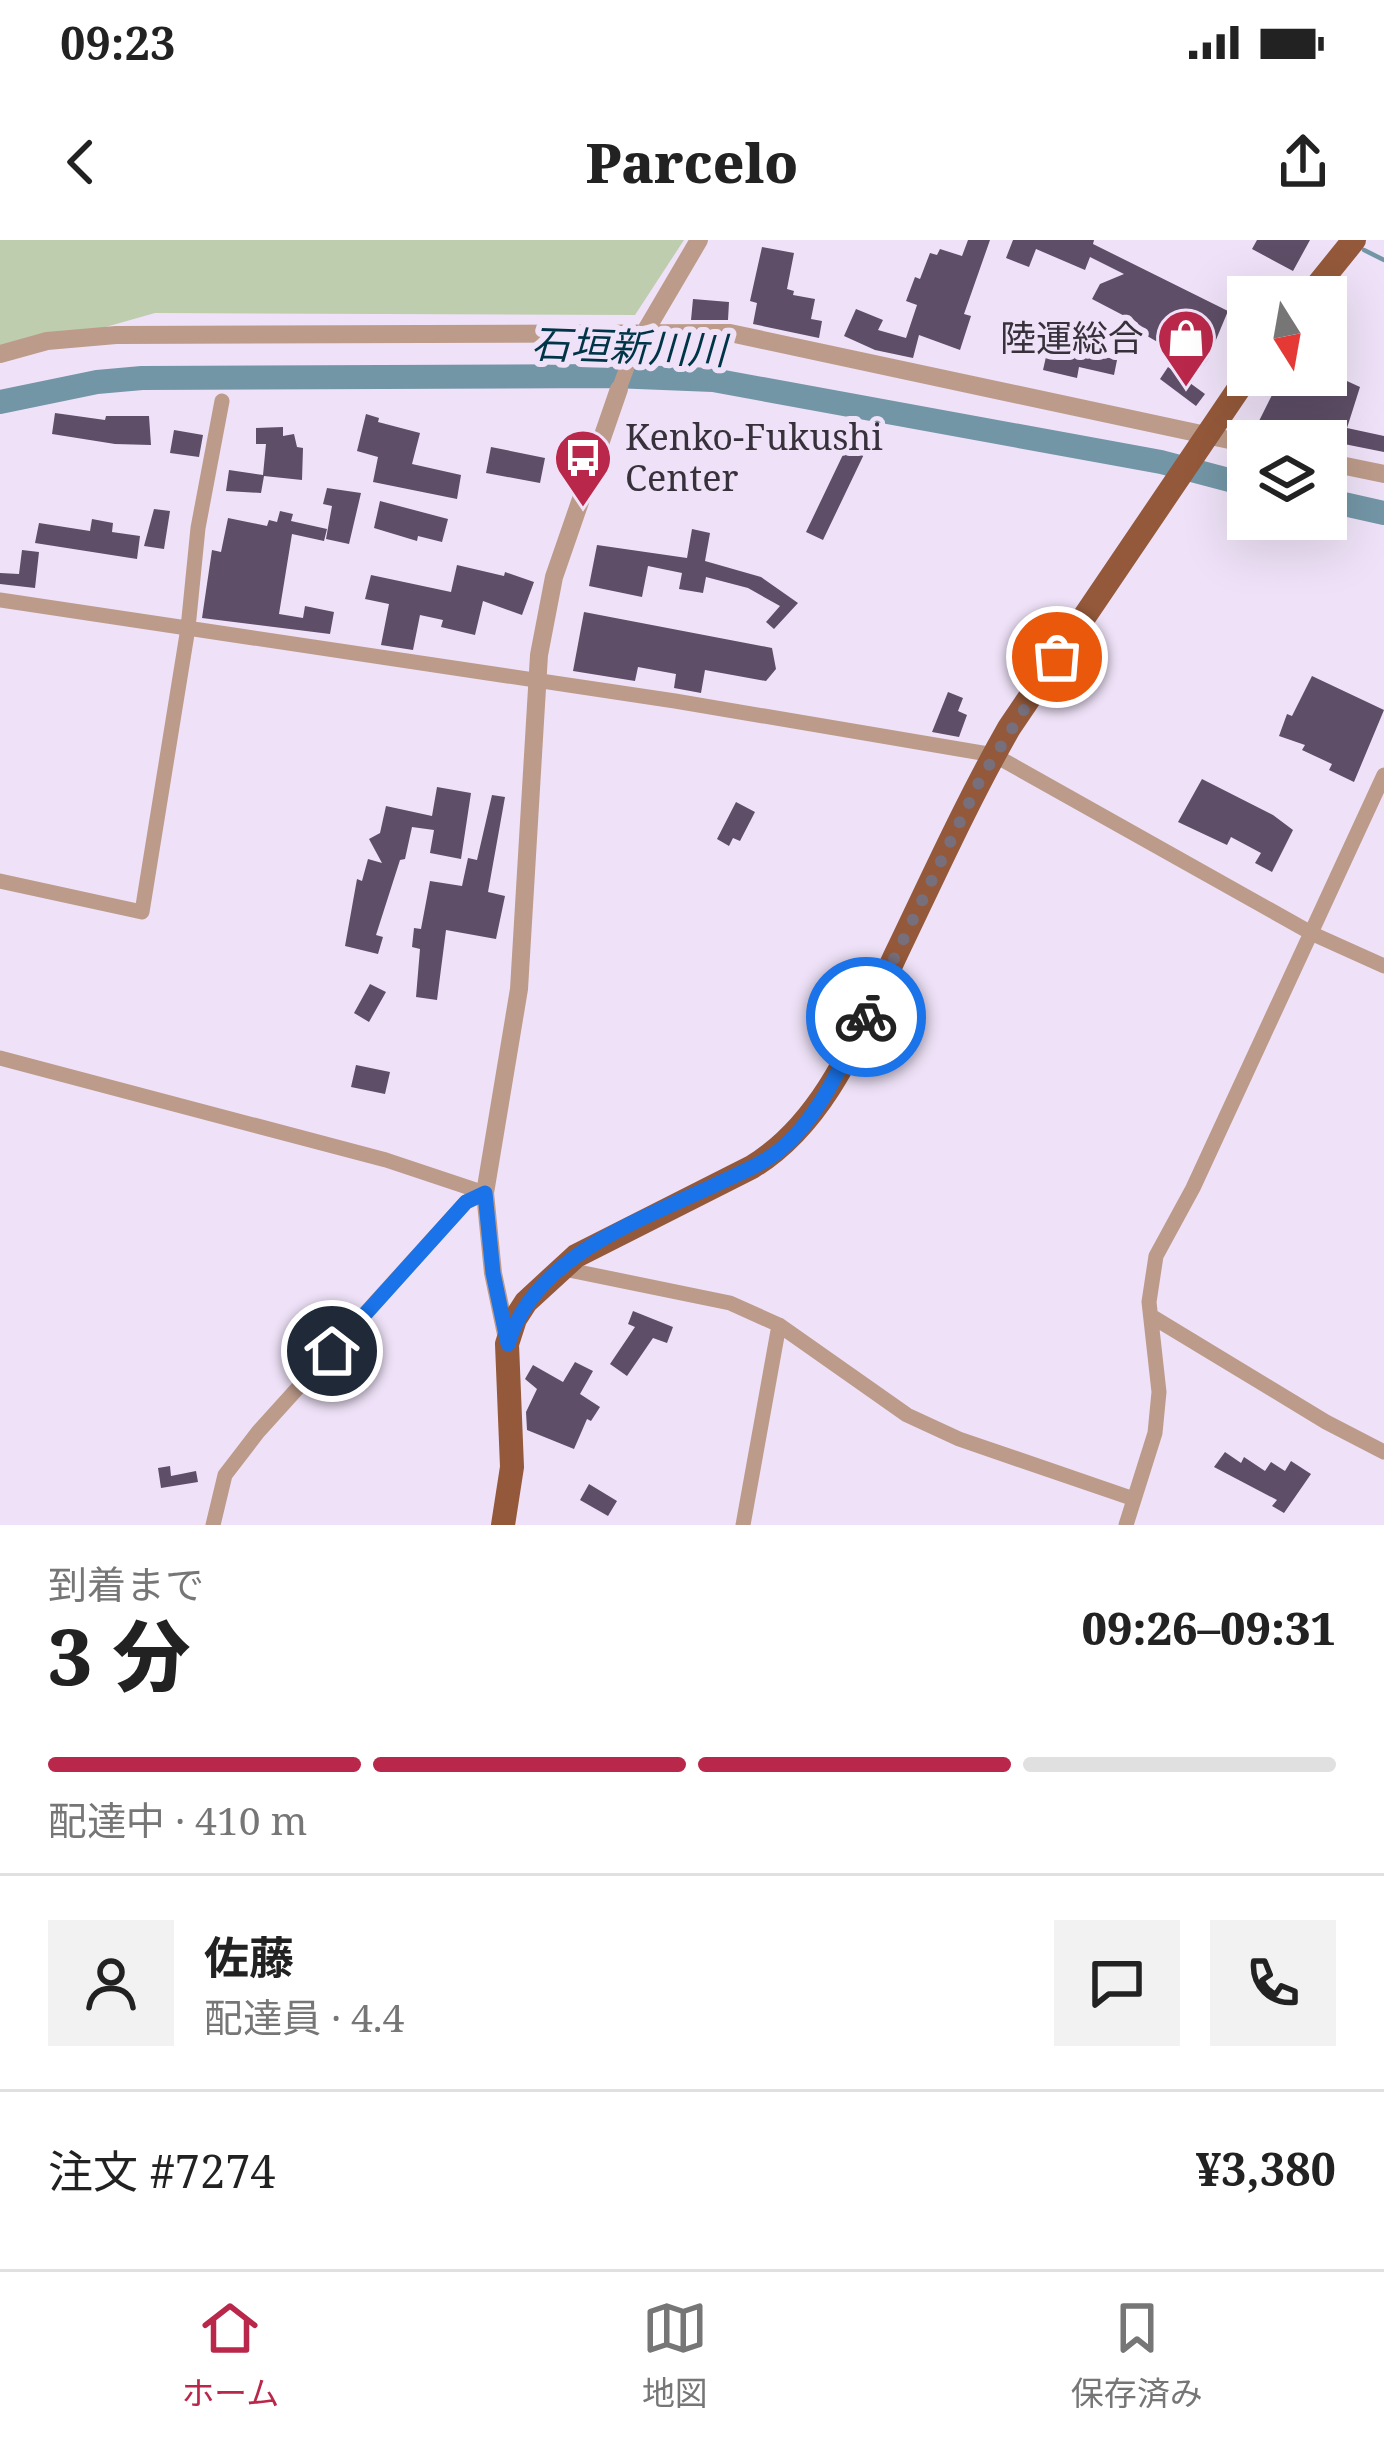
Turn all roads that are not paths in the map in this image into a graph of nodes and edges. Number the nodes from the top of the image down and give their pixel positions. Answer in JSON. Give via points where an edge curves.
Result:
{"nodes":[{"id":1,"x":699,"y":240,"type":"edge"},
{"id":2,"x":1354,"y":240,"type":"edge"},
{"id":3,"x":1325,"y":276,"type":"edge"},
{"id":4,"x":643,"y":332,"type":"junction"},
{"id":5,"x":0,"y":354,"type":"edge"},
{"id":6,"x":632,"y":354,"type":"joint"},
{"id":7,"x":619,"y":389,"type":"joint"},
{"id":8,"x":1233,"y":396,"type":"edge"},
{"id":9,"x":222,"y":401,"type":"dead end"},
{"id":10,"x":1200,"y":444,"type":"junction"},
{"id":11,"x":1227,"y":445,"type":"edge"},
{"id":12,"x":1347,"y":466,"type":"edge"},
{"id":13,"x":1384,"y":474,"type":"edge"},
{"id":14,"x":0,"y":600,"type":"edge"},
{"id":15,"x":188,"y":628,"type":"junction"},
{"id":16,"x":537,"y":683,"type":"junction"},
{"id":17,"x":994,"y":755,"type":"junction"},
{"id":18,"x":1384,"y":775,"type":"edge"},
{"id":19,"x":0,"y":881,"type":"edge"},
{"id":20,"x":1313,"y":934,"type":"junction"},
{"id":21,"x":1384,"y":966,"type":"edge"},
{"id":22,"x":0,"y":1058,"type":"edge"},
{"id":23,"x":485,"y":1193,"type":"junction"},
{"id":24,"x":560,"y":1268,"type":"junction"},
{"id":25,"x":1151,"y":1316,"type":"junction"},
{"id":26,"x":779,"y":1325,"type":"junction"},
{"id":27,"x":508,"y":1344,"type":"junction"},
{"id":28,"x":1384,"y":1452,"type":"edge"},
{"id":29,"x":1134,"y":1499,"type":"junction"},
{"id":30,"x":212,"y":1525,"type":"edge"},
{"id":31,"x":503,"y":1525,"type":"edge"},
{"id":32,"x":743,"y":1525,"type":"edge"},
{"id":33,"x":1126,"y":1525,"type":"edge"}],
"edges":[{"from":1,"to":4,"type":"street"},
{"from":2,"to":3,"type":"main road"},
{"from":4,"to":5,"type":"street","via":[[116,335]]},
{"from":4,"to":6,"type":"street"},
{"from":4,"to":10,"type":"street","via":[[730,333]]},
{"from":6,"to":7,"type":"street"},
{"from":7,"to":16,"type":"street","via":[[554,577]]},
{"from":8,"to":10,"type":"main road"},
{"from":9,"to":15,"type":"street"},
{"from":10,"to":11,"type":"street"},
{"from":10,"to":17,"type":"main road"},
{"from":12,"to":13,"type":"street"},
{"from":14,"to":15,"type":"street"},
{"from":15,"to":16,"type":"street"},
{"from":15,"to":19,"type":"street","via":[[142,912]]},
{"from":16,"to":17,"type":"street"},
{"from":16,"to":23,"type":"street","via":[[519,989]]},
{"from":17,"to":20,"type":"street"},
{"from":17,"to":24,"type":"main road","via":[[827,1093],[795,1135],[752,1167]]},
{"from":18,"to":20,"type":"street"},
{"from":20,"to":21,"type":"street"},
{"from":20,"to":25,"type":"street","via":[[1156,1256]]},
{"from":22,"to":23,"type":"street"},
{"from":23,"to":27,"type":"street"},
{"from":23,"to":30,"type":"street","via":[[466,1202],[258,1432],[225,1475]]},
{"from":24,"to":26,"type":"street","via":[[730,1303]]},
{"from":24,"to":27,"type":"main road","via":[[515,1318]]},
{"from":25,"to":28,"type":"street"},
{"from":25,"to":29,"type":"street","via":[[1159,1392]]},
{"from":26,"to":29,"type":"street","via":[[908,1415]]},
{"from":26,"to":32,"type":"street"},
{"from":27,"to":31,"type":"main road","via":[[512,1467]]},
{"from":29,"to":33,"type":"street"}]}
